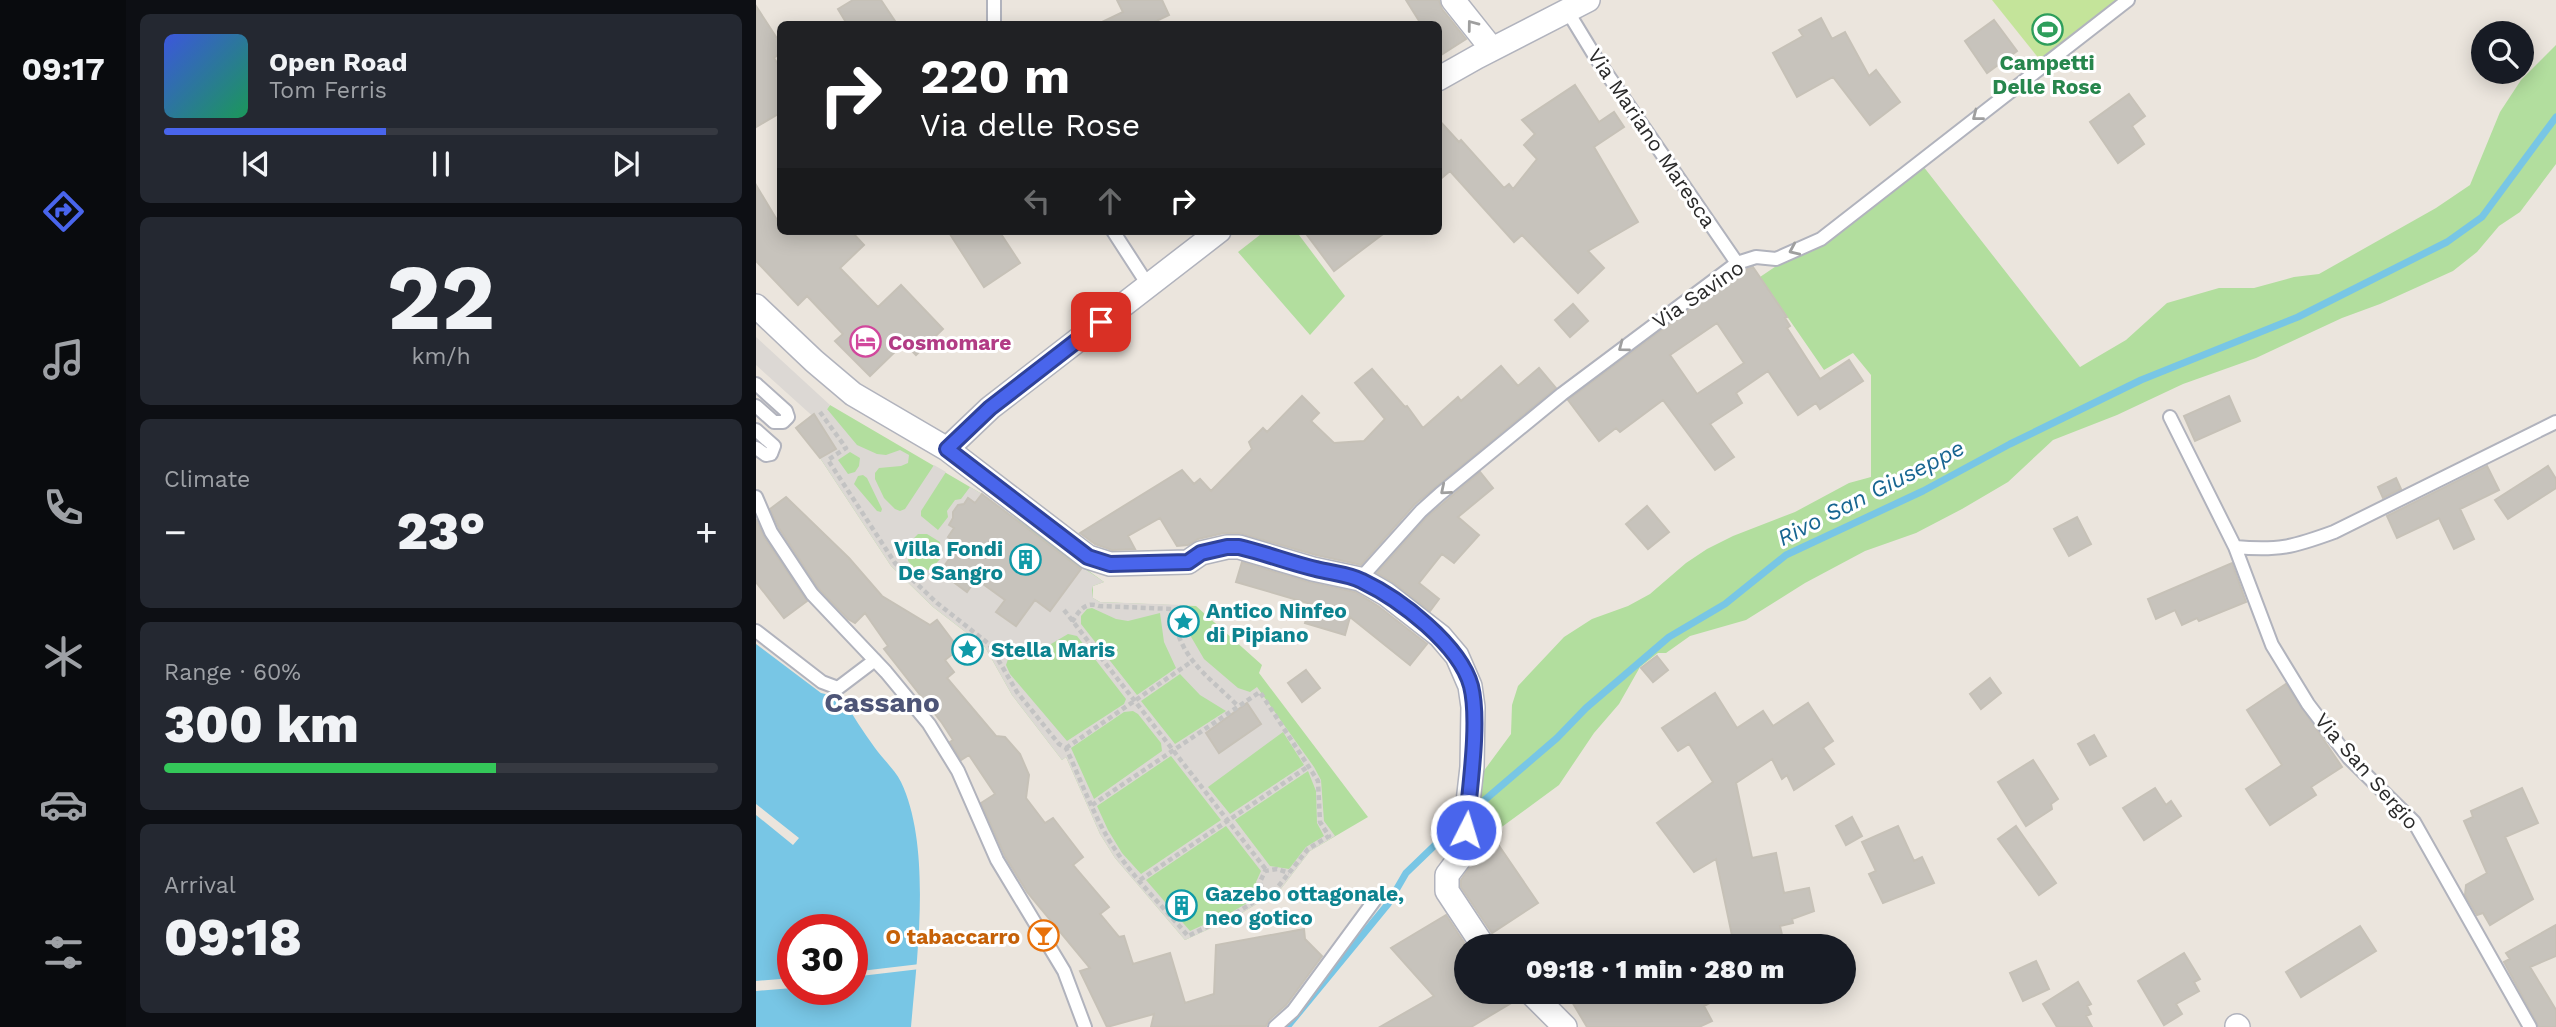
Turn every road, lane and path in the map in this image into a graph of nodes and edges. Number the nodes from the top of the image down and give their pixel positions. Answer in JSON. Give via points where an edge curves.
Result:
{"nodes":[{"id":1,"x":994,"y":0,"type":"edge"},
{"id":2,"x":1453,"y":0,"type":"edge"},
{"id":3,"x":1588,"y":0,"type":"edge"},
{"id":4,"x":2128,"y":0,"type":"edge"},
{"id":5,"x":1568,"y":12,"type":"junction"},
{"id":6,"x":994,"y":21,"type":"edge"},
{"id":7,"x":1492,"y":49,"type":"junction"},
{"id":8,"x":1442,"y":77,"type":"edge"},
{"id":9,"x":1116,"y":235,"type":"edge"},
{"id":10,"x":1214,"y":235,"type":"edge"},
{"id":11,"x":1737,"y":263,"type":"junction"},
{"id":12,"x":1147,"y":285,"type":"junction"},
{"id":13,"x":756,"y":306,"type":"edge"},
{"id":14,"x":756,"y":384,"type":"edge"},
{"id":15,"x":756,"y":406,"type":"edge"},
{"id":16,"x":820,"y":412,"type":"dead end"},
{"id":17,"x":2170,"y":417,"type":"dead end"},
{"id":18,"x":2556,"y":422,"type":"edge"},
{"id":19,"x":756,"y":430,"type":"edge"},
{"id":20,"x":756,"y":448,"type":"edge"},
{"id":21,"x":947,"y":449,"type":"junction"},
{"id":22,"x":756,"y":497,"type":"edge"},
{"id":23,"x":2235,"y":547,"type":"junction"},
{"id":24,"x":1360,"y":579,"type":"junction"},
{"id":25,"x":1063,"y":611,"type":"dead end"},
{"id":26,"x":1072,"y":622,"type":"junction"},
{"id":27,"x":756,"y":631,"type":"edge"},
{"id":28,"x":875,"y":660,"type":"junction"},
{"id":29,"x":1191,"y":662,"type":"junction"},
{"id":30,"x":1134,"y":701,"type":"junction"},
{"id":31,"x":1238,"y":706,"type":"junction"},
{"id":32,"x":1066,"y":748,"type":"junction"},
{"id":33,"x":1173,"y":750,"type":"junction"},
{"id":34,"x":1309,"y":766,"type":"junction"},
{"id":35,"x":1092,"y":805,"type":"junction"},
{"id":36,"x":1228,"y":821,"type":"junction"},
{"id":37,"x":1267,"y":871,"type":"junction"},
{"id":38,"x":1289,"y":873,"type":"junction"},
{"id":39,"x":1140,"y":880,"type":"junction"},
{"id":40,"x":1264,"y":896,"type":"junction"},
{"id":41,"x":1374,"y":901,"type":"dead end"},
{"id":42,"x":1475,"y":934,"type":"edge"},
{"id":43,"x":1542,"y":1004,"type":"edge"},
{"id":44,"x":1085,"y":1027,"type":"edge"},
{"id":45,"x":1275,"y":1027,"type":"edge"},
{"id":46,"x":1565,"y":1027,"type":"edge"},
{"id":47,"x":2530,"y":1027,"type":"edge"}],
"edges":[{"from":1,"to":6,"type":"lane"},
{"from":7,"to":2,"type":"street","one_way":true},
{"from":3,"to":5,"type":"street"},
{"from":4,"to":11,"type":"lane","name":"Via Savino","one_way":true,"via":[[1821,239],[1776,258],[1756,257]]},
{"from":5,"to":7,"type":"street"},
{"from":5,"to":11,"type":"lane","name":"Via Mariano Maresca"},
{"from":7,"to":8,"type":"street"},
{"from":9,"to":12,"type":"lane"},
{"from":10,"to":12,"type":"street"},
{"from":11,"to":24,"type":"lane","name":"Via Savino","one_way":true,"via":[[1572,386],[1440,494]]},
{"from":12,"to":21,"type":"street","via":[[990,408]]},
{"from":13,"to":21,"type":"street","via":[[853,394]]},
{"from":14,"to":15,"type":"lane","via":[[788,417],[774,422]]},
{"from":16,"to":32,"type":"path","via":[[846,449],[828,460],[895,563],[989,644],[1017,692]]},
{"from":17,"to":23,"type":"lane","name":"Via San Sergio"},
{"from":18,"to":23,"type":"lane","via":[[2322,537],[2268,550]]},
{"from":19,"to":20,"type":"lane","via":[[774,446],[766,455]]},
{"from":21,"to":24,"type":"street","via":[[1088,557],[1110,564],[1188,562],[1201,553],[1239,547]]},
{"from":22,"to":28,"type":"lane","via":[[771,532],[812,594]]},
{"from":23,"to":47,"type":"lane","name":"Via San Sergio","via":[[2272,645],[2308,704],[2349,758],[2414,822]]},
{"from":24,"to":42,"type":"street","via":[[1440,636],[1457,656],[1471,686],[1472,767],[1461,855],[1447,874],[1447,891]]},
{"from":25,"to":26,"type":"path"},
{"from":26,"to":29,"type":"path","via":[[1085,606],[1093,604],[1171,609],[1178,640]]},
{"from":26,"to":30,"type":"path"},
{"from":27,"to":28,"type":"lane","via":[[822,682],[838,688]]},
{"from":28,"to":44,"type":"lane","via":[[929,724],[958,771],[997,860],[1064,971]]},
{"from":29,"to":30,"type":"path"},
{"from":29,"to":31,"type":"path"},
{"from":30,"to":32,"type":"path"},
{"from":30,"to":33,"type":"path"},
{"from":31,"to":33,"type":"path"},
{"from":31,"to":34,"type":"path","via":[[1260,692]]},
{"from":32,"to":35,"type":"path"},
{"from":33,"to":35,"type":"path"},
{"from":33,"to":36,"type":"path"},
{"from":34,"to":36,"type":"path"},
{"from":34,"to":38,"type":"path","via":[[1318,781],[1321,822],[1329,836],[1308,849]]},
{"from":35,"to":39,"type":"path","via":[[1104,832]]},
{"from":36,"to":37,"type":"path"},
{"from":36,"to":39,"type":"path"},
{"from":37,"to":38,"type":"path"},
{"from":37,"to":40,"type":"path","via":[[1260,882]]},
{"from":38,"to":40,"type":"path","via":[[1278,888]]},
{"from":39,"to":40,"type":"path","via":[[1188,936]]},
{"from":41,"to":45,"type":"lane","via":[[1293,1011]]},
{"from":43,"to":46,"type":"street"}]}
